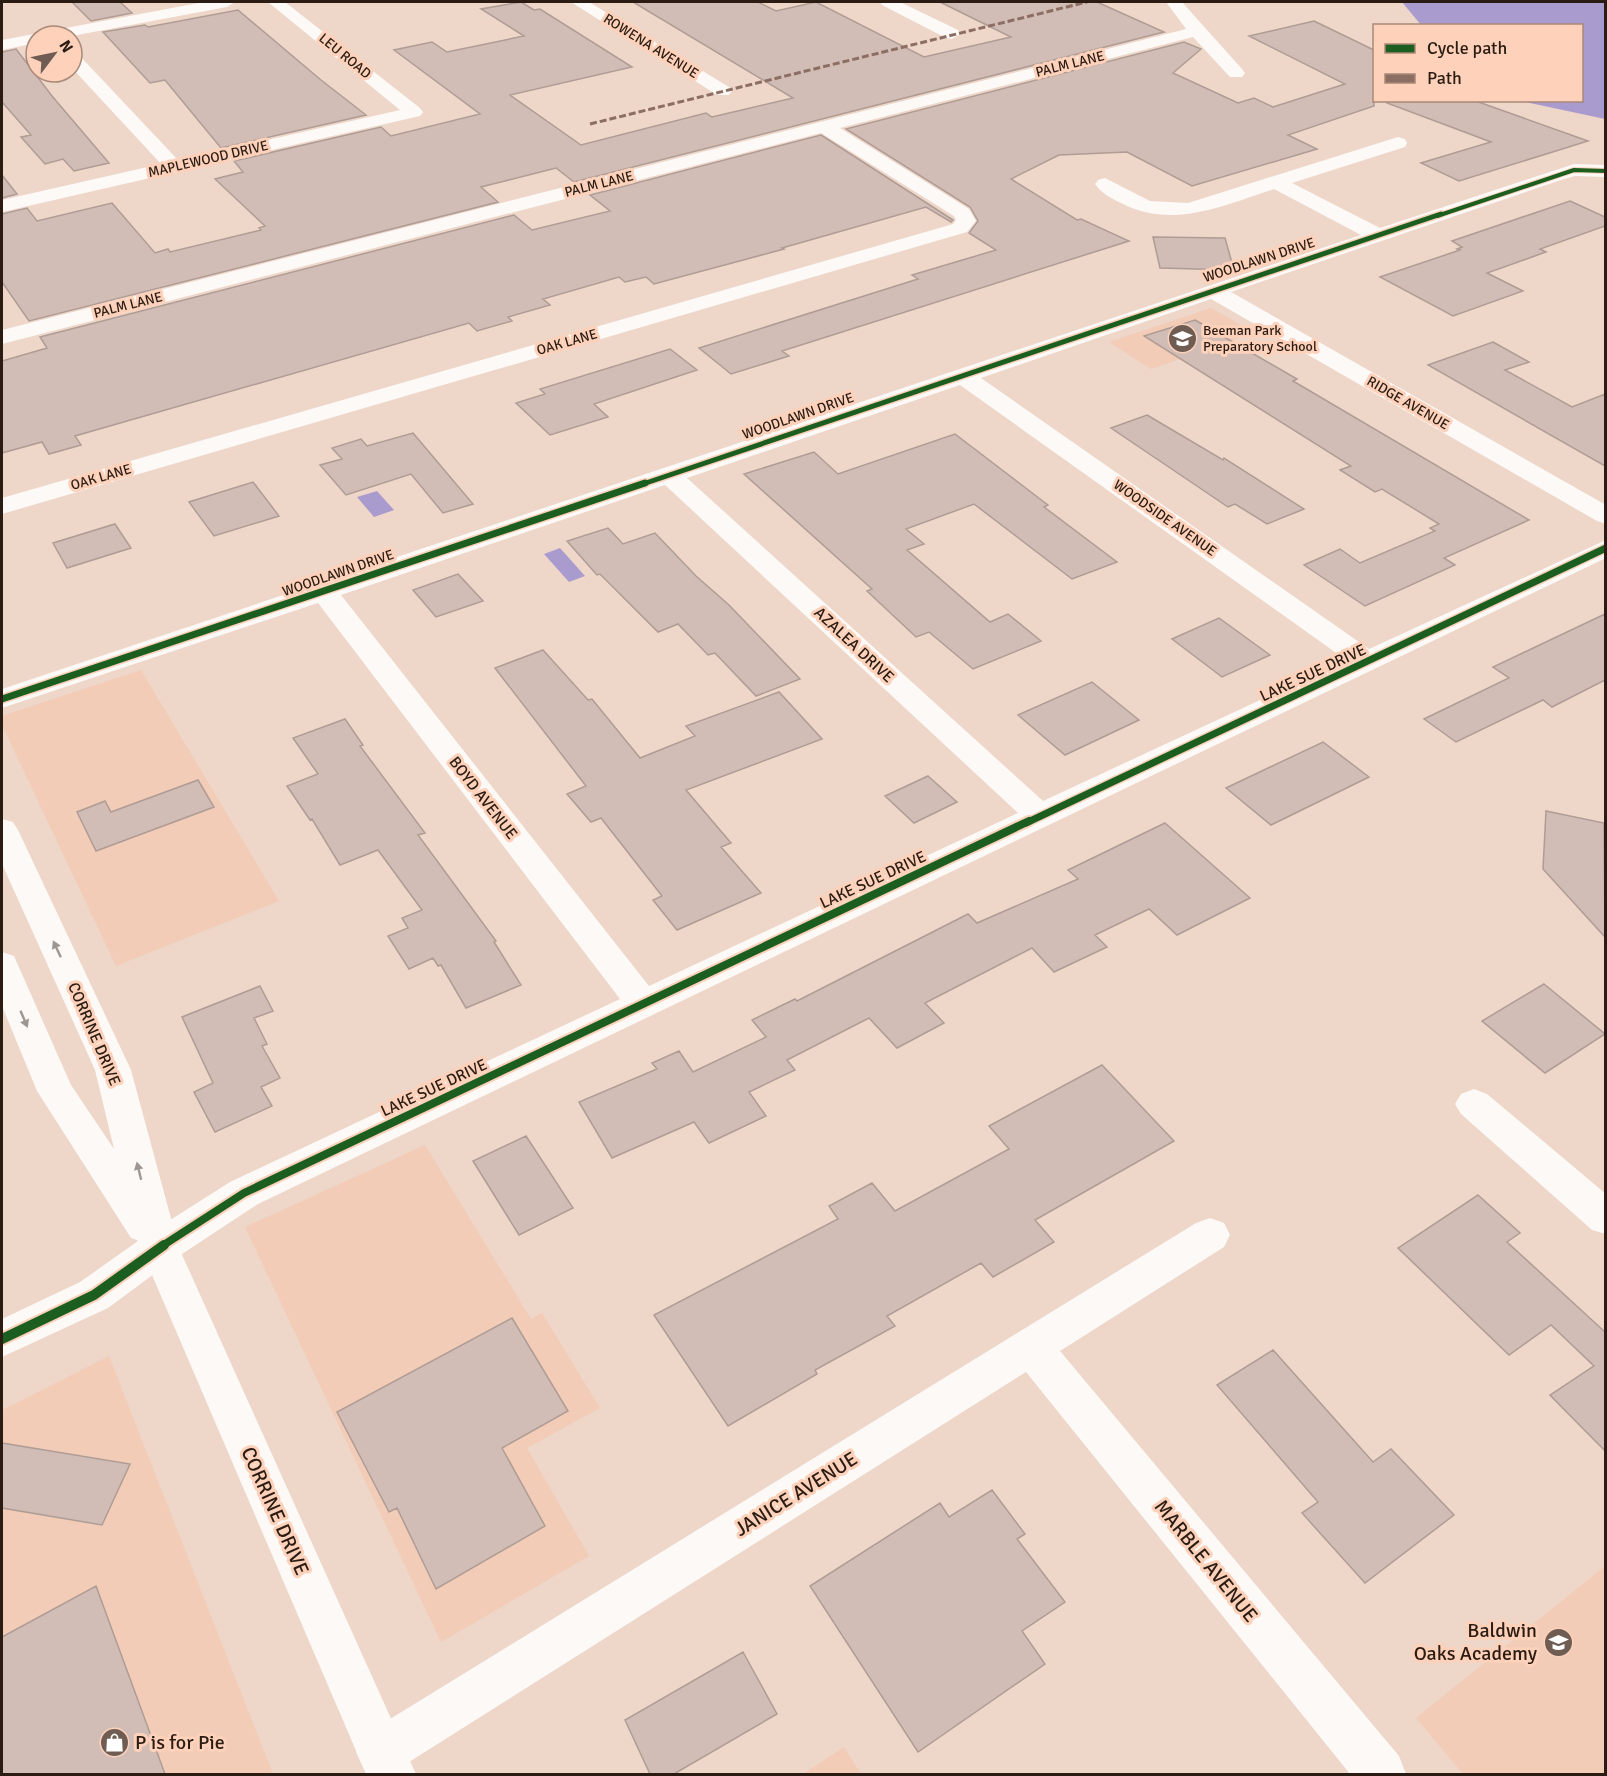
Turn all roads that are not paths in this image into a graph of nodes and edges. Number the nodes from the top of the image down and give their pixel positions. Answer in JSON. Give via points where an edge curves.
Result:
{"nodes":[{"id":1,"x":227,"y":2,"type":"edge"},
{"id":2,"x":276,"y":2,"type":"edge"},
{"id":3,"x":579,"y":2,"type":"edge"},
{"id":4,"x":888,"y":2,"type":"edge"},
{"id":5,"x":1174,"y":2,"type":"edge"},
{"id":6,"x":84,"y":29,"type":"edge"},
{"id":7,"x":1197,"y":31,"type":"junction"},
{"id":8,"x":952,"y":34,"type":"dead end"},
{"id":9,"x":24,"y":40,"type":"edge"},
{"id":10,"x":2,"y":45,"type":"edge"},
{"id":11,"x":84,"y":71,"type":"edge"},
{"id":12,"x":1236,"y":73,"type":"dead end"},
{"id":13,"x":723,"y":91,"type":"dead end"},
{"id":14,"x":414,"y":112,"type":"joint"},
{"id":15,"x":825,"y":127,"type":"junction"},
{"id":16,"x":1398,"y":144,"type":"dead end"},
{"id":17,"x":174,"y":166,"type":"junction"},
{"id":18,"x":1605,"y":171,"type":"edge"},
{"id":19,"x":1276,"y":182,"type":"junction"},
{"id":20,"x":1105,"y":184,"type":"dead end"},
{"id":21,"x":2,"y":206,"type":"edge"},
{"id":22,"x":1377,"y":235,"type":"junction"},
{"id":23,"x":1211,"y":290,"type":"junction"},
{"id":24,"x":2,"y":338,"type":"edge"},
{"id":25,"x":962,"y":375,"type":"junction"},
{"id":26,"x":668,"y":474,"type":"junction"},
{"id":27,"x":2,"y":506,"type":"edge"},
{"id":28,"x":1605,"y":516,"type":"edge"},
{"id":29,"x":1605,"y":548,"type":"edge"},
{"id":30,"x":324,"y":592,"type":"junction"},
{"id":31,"x":1368,"y":662,"type":"junction"},
{"id":32,"x":2,"y":699,"type":"edge"},
{"id":33,"x":1040,"y":816,"type":"junction"},
{"id":34,"x":2,"y":830,"type":"edge"},
{"id":35,"x":2,"y":965,"type":"edge"},
{"id":36,"x":643,"y":1003,"type":"junction"},
{"id":37,"x":1474,"y":1104,"type":"dead end"},
{"id":38,"x":1605,"y":1218,"type":"edge"},
{"id":39,"x":1210,"y":1235,"type":"dead end"},
{"id":40,"x":159,"y":1248,"type":"junction"},
{"id":41,"x":2,"y":1339,"type":"edge"},
{"id":42,"x":1032,"y":1348,"type":"junction"},
{"id":43,"x":386,"y":1763,"type":"edge"},
{"id":44,"x":1381,"y":1774,"type":"edge"}],
"edges":[{"from":1,"to":6,"type":"street"},
{"from":2,"to":14,"type":"street","name":"LEU ROAD"},
{"from":3,"to":13,"type":"street","name":"ROWENA AVENUE"},
{"from":4,"to":8,"type":"street"},
{"from":5,"to":7,"type":"street"},
{"from":7,"to":12,"type":"street"},
{"from":7,"to":15,"type":"street","name":"PALM LANE"},
{"from":9,"to":10,"type":"street"},
{"from":11,"to":17,"type":"street"},
{"from":14,"to":17,"type":"street","name":"MAPLEWOOD DRIVE"},
{"from":15,"to":24,"type":"street","name":"PALM LANE"},
{"from":15,"to":27,"type":"street","name":"OAK LANE","via":[[962,213],[966,222],[960,228]]},
{"from":16,"to":19,"type":"street"},
{"from":17,"to":21,"type":"street","name":"MAPLEWOOD DRIVE"},
{"from":18,"to":22,"type":"street","name":"WOODLAWN DRIVE","via":[[1574,170]]},
{"from":19,"to":20,"type":"street","via":[[1190,209],[1166,210],[1125,199]]},
{"from":19,"to":22,"type":"street"},
{"from":22,"to":23,"type":"street","name":"WOODLAWN DRIVE"},
{"from":23,"to":25,"type":"street","name":"WOODLAWN DRIVE"},
{"from":23,"to":28,"type":"street","name":"RIDGE AVENUE"},
{"from":25,"to":26,"type":"street","name":"WOODLAWN DRIVE"},
{"from":25,"to":31,"type":"street","name":"WOODSIDE AVENUE"},
{"from":26,"to":30,"type":"street","name":"WOODLAWN DRIVE"},
{"from":26,"to":33,"type":"street","name":"AZALEA DRIVE"},
{"from":29,"to":31,"type":"street","name":"LAKE SUE DRIVE"},
{"from":30,"to":32,"type":"street","name":"WOODLAWN DRIVE"},
{"from":30,"to":36,"type":"street","name":"BOYD AVENUE"},
{"from":31,"to":33,"type":"street","name":"LAKE SUE DRIVE"},
{"from":33,"to":36,"type":"street","name":"LAKE SUE DRIVE"},
{"from":40,"to":34,"type":"street","name":"CORRINE DRIVE","one_way":true,"via":[[113,1070]]},
{"from":35,"to":40,"type":"street","name":"CORRINE DRIVE","one_way":true,"via":[[55,1091]]},
{"from":36,"to":40,"type":"street","name":"LAKE SUE DRIVE","via":[[244,1193]]},
{"from":37,"to":38,"type":"street"},
{"from":39,"to":42,"type":"street","name":"JANICE AVENUE"},
{"from":40,"to":41,"type":"street","name":"LAKE SUE DRIVE","via":[[94,1295]]},
{"from":40,"to":43,"type":"street","name":"CORRINE DRIVE"},
{"from":42,"to":43,"type":"street","name":"JANICE AVENUE"},
{"from":42,"to":44,"type":"street","name":"MARBLE AVENUE"}]}
